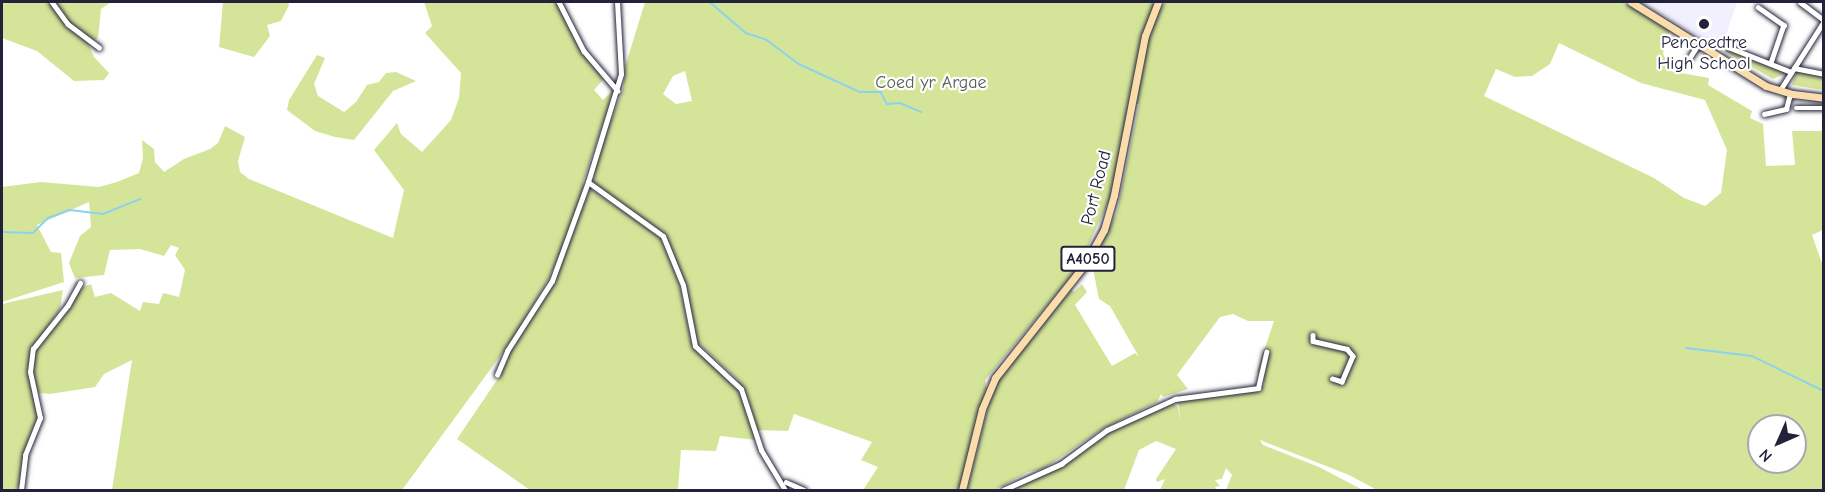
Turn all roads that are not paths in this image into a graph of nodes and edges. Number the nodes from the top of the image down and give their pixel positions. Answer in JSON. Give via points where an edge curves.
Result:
{"nodes":[{"id":1,"x":52,"y":2,"type":"edge"},
{"id":2,"x":559,"y":2,"type":"edge"},
{"id":3,"x":617,"y":2,"type":"edge"},
{"id":4,"x":1158,"y":2,"type":"edge"},
{"id":5,"x":1630,"y":2,"type":"edge"},
{"id":6,"x":1800,"y":2,"type":"edge"},
{"id":7,"x":1758,"y":7,"type":"dead end"},
{"id":8,"x":1824,"y":20,"type":"edge"},
{"id":9,"x":1699,"y":43,"type":"junction"},
{"id":10,"x":99,"y":47,"type":"dead end"},
{"id":11,"x":1728,"y":47,"type":"dead end"},
{"id":12,"x":1690,"y":57,"type":"dead end"},
{"id":13,"x":1771,"y":63,"type":"junction"},
{"id":14,"x":1792,"y":70,"type":"junction"},
{"id":15,"x":1824,"y":74,"type":"edge"},
{"id":16,"x":1780,"y":90,"type":"junction"},
{"id":17,"x":618,"y":92,"type":"junction"},
{"id":18,"x":1790,"y":94,"type":"junction"},
{"id":19,"x":1824,"y":98,"type":"edge"},
{"id":20,"x":1796,"y":108,"type":"dead end"},
{"id":21,"x":1824,"y":108,"type":"edge"},
{"id":22,"x":1764,"y":114,"type":"dead end"},
{"id":23,"x":590,"y":184,"type":"junction"},
{"id":24,"x":80,"y":283,"type":"dead end"},
{"id":25,"x":1313,"y":335,"type":"dead end"},
{"id":26,"x":1266,"y":352,"type":"dead end"},
{"id":27,"x":497,"y":375,"type":"dead end"},
{"id":28,"x":1332,"y":379,"type":"dead end"},
{"id":29,"x":786,"y":482,"type":"dead end"},
{"id":30,"x":21,"y":490,"type":"edge"},
{"id":31,"x":785,"y":490,"type":"edge"},
{"id":32,"x":804,"y":490,"type":"edge"},
{"id":33,"x":962,"y":490,"type":"edge"},
{"id":34,"x":1003,"y":490,"type":"edge"}],
"edges":[{"from":1,"to":10,"type":"street","via":[[68,24]]},
{"from":2,"to":17,"type":"street","via":[[584,51]]},
{"from":3,"to":17,"type":"street","via":[[621,74]]},
{"from":4,"to":33,"type":"main road","name":"Port Road","number":"A4050","via":[[1144,36],[1104,230],[1085,264],[995,378],[980,417]]},
{"from":5,"to":9,"type":"main road"},
{"from":6,"to":8,"type":"street"},
{"from":7,"to":13,"type":"street","via":[[1784,25]]},
{"from":8,"to":14,"type":"street"},
{"from":9,"to":12,"type":"street"},
{"from":9,"to":16,"type":"main road"},
{"from":11,"to":13,"type":"street"},
{"from":13,"to":14,"type":"street"},
{"from":14,"to":15,"type":"street"},
{"from":14,"to":16,"type":"street"},
{"from":16,"to":18,"type":"main road"},
{"from":17,"to":23,"type":"street"},
{"from":18,"to":19,"type":"main road"},
{"from":18,"to":22,"type":"street","via":[[1786,110]]},
{"from":20,"to":21,"type":"street"},
{"from":23,"to":27,"type":"street","via":[[552,281],[507,351]]},
{"from":23,"to":31,"type":"street","via":[[664,239],[682,285],[695,346],[741,389],[761,450]]},
{"from":24,"to":30,"type":"street","via":[[33,349],[30,372],[40,418],[25,455]]},
{"from":25,"to":28,"type":"street","via":[[1313,341],[1347,349],[1353,356],[1342,381]]},
{"from":26,"to":34,"type":"street","via":[[1258,388],[1175,399],[1107,430],[1061,464]]},
{"from":29,"to":32,"type":"street"}]}
